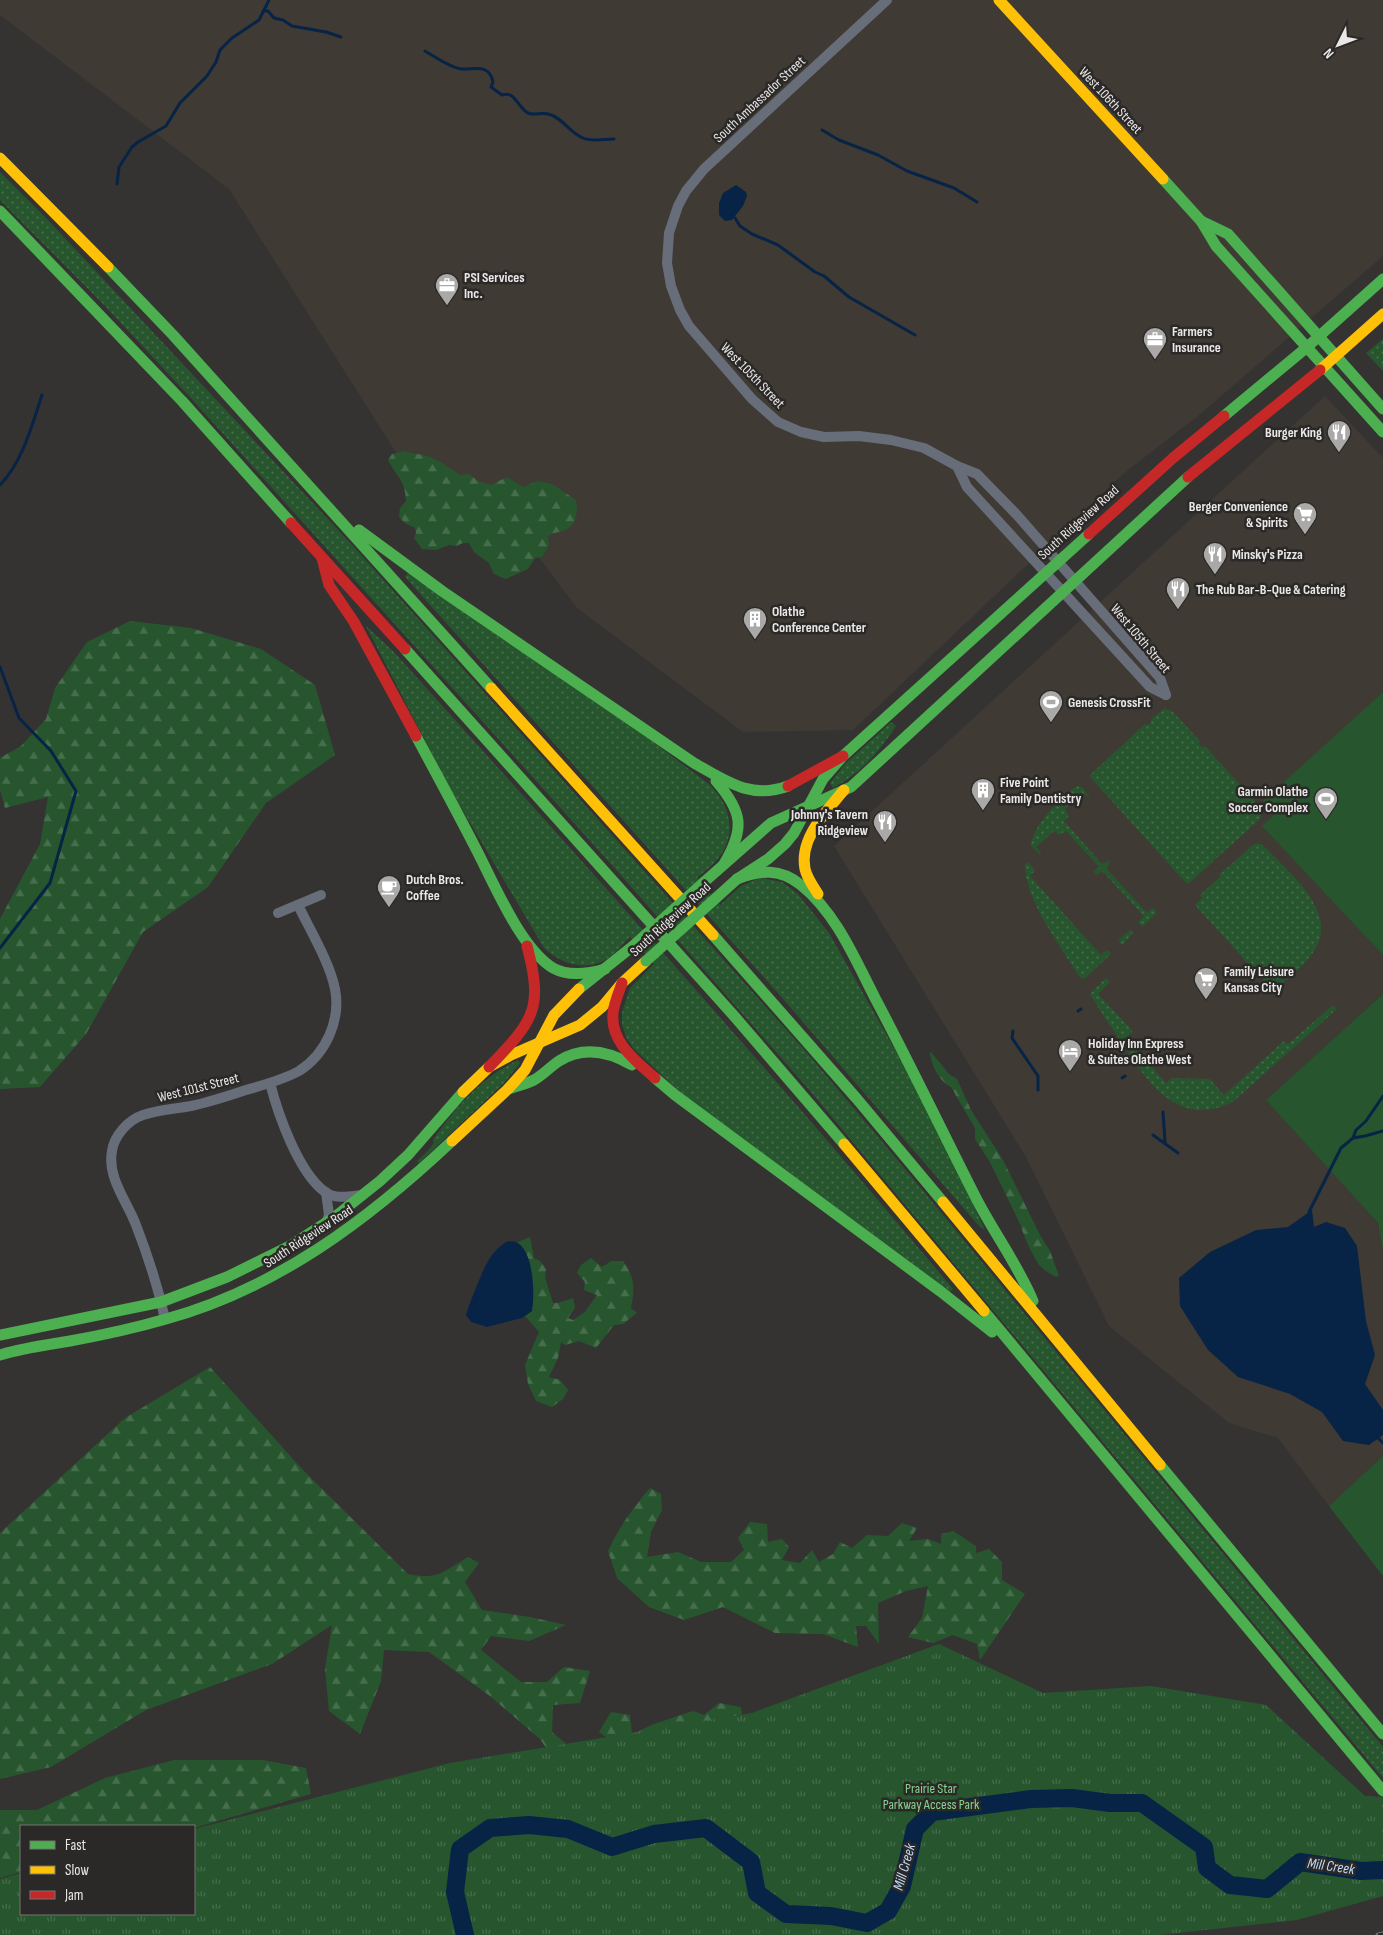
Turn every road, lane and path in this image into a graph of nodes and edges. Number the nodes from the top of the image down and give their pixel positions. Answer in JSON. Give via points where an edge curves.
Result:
{"nodes":[{"id":1,"x":887,"y":0,"type":"edge"},
{"id":2,"x":999,"y":0,"type":"edge"},
{"id":3,"x":0,"y":158,"type":"edge"},
{"id":4,"x":0,"y":211,"type":"edge"},
{"id":5,"x":1202,"y":221,"type":"junction"},
{"id":6,"x":669,"y":233,"type":"joint"},
{"id":7,"x":1383,"y":279,"type":"edge"},
{"id":8,"x":1383,"y":314,"type":"edge"},
{"id":9,"x":1319,"y":337,"type":"junction"},
{"id":10,"x":1306,"y":348,"type":"junction"},
{"id":11,"x":1335,"y":356,"type":"junction"},
{"id":12,"x":1323,"y":367,"type":"junction"},
{"id":13,"x":1383,"y":410,"type":"edge"},
{"id":14,"x":1383,"y":432,"type":"edge"},
{"id":15,"x":956,"y":466,"type":"junction"},
{"id":16,"x":334,"y":512,"type":"junction"},
{"id":17,"x":321,"y":554,"type":"junction"},
{"id":18,"x":1057,"y":561,"type":"junction"},
{"id":19,"x":1045,"y":572,"type":"junction"},
{"id":20,"x":1075,"y":582,"type":"junction"},
{"id":21,"x":1063,"y":592,"type":"junction"},
{"id":22,"x":843,"y":756,"type":"junction"},
{"id":23,"x":694,"y":763,"type":"junction"},
{"id":24,"x":844,"y":790,"type":"junction"},
{"id":25,"x":810,"y":805,"type":"junction"},
{"id":26,"x":724,"y":864,"type":"junction"},
{"id":27,"x":738,"y":879,"type":"junction"},
{"id":28,"x":321,"y":896,"type":"dead end"},
{"id":29,"x":298,"y":905,"type":"junction"},
{"id":30,"x":822,"y":906,"type":"junction"},
{"id":31,"x":278,"y":913,"type":"dead end"},
{"id":32,"x":517,"y":925,"type":"junction"},
{"id":33,"x":605,"y":969,"type":"junction"},
{"id":34,"x":622,"y":983,"type":"junction"},
{"id":35,"x":540,"y":1043,"type":"junction"},
{"id":36,"x":489,"y":1067,"type":"junction"},
{"id":37,"x":270,"y":1082,"type":"junction"},
{"id":38,"x":508,"y":1089,"type":"junction"},
{"id":39,"x":675,"y":1095,"type":"junction"},
{"id":40,"x":326,"y":1192,"type":"junction"},
{"id":41,"x":363,"y":1195,"type":"junction"},
{"id":42,"x":347,"y":1207,"type":"junction"},
{"id":43,"x":326,"y":1222,"type":"junction"},
{"id":44,"x":347,"y":1232,"type":"junction"},
{"id":45,"x":161,"y":1302,"type":"junction"},
{"id":46,"x":165,"y":1319,"type":"junction"},
{"id":47,"x":1041,"y":1320,"type":"junction"},
{"id":48,"x":0,"y":1336,"type":"edge"},
{"id":49,"x":0,"y":1355,"type":"edge"},
{"id":50,"x":1026,"y":1360,"type":"junction"},
{"id":51,"x":1383,"y":1734,"type":"edge"},
{"id":52,"x":1383,"y":1791,"type":"edge"}],
"edges":[{"from":1,"to":6,"type":"street","name":"South Ambassador Street","via":[[704,169],[686,191]]},
{"from":2,"to":5,"type":"main road","name":"West 106th Street"},
{"from":3,"to":16,"type":"main road","via":[[140,300]]},
{"from":4,"to":17,"type":"main road","via":[[150,366]]},
{"from":5,"to":9,"type":"main road","name":"West 106th Street","via":[[1228,234]]},
{"from":5,"to":10,"type":"main road","name":"West 106th Street","via":[[1216,246]]},
{"from":6,"to":15,"type":"street","name":"West 105th Street","via":[[668,269],[680,310],[696,334],[770,416],[812,435],[858,436],[924,448]]},
{"from":7,"to":9,"type":"main road","name":"South Ridgeview Road"},
{"from":8,"to":11,"type":"main road","name":"South Ridgeview Road"},
{"from":9,"to":10,"type":"main road","name":"South Ridgeview Road"},
{"from":9,"to":11,"type":"main road","name":"West 106th Street"},
{"from":10,"to":12,"type":"main road","name":"West 106th Street"},
{"from":10,"to":18,"type":"main road","name":"South Ridgeview Road","via":[[1173,458]]},
{"from":11,"to":12,"type":"main road","name":"South Ridgeview Road"},
{"from":11,"to":13,"type":"main road","name":"West 106th Street"},
{"from":12,"to":14,"type":"main road","name":"West 106th Street"},
{"from":12,"to":20,"type":"main road","name":"South Ridgeview Road","via":[[1189,476]]},
{"from":15,"to":18,"type":"street","name":"West 105th Street","via":[[977,474],[997,492]]},
{"from":15,"to":19,"type":"street","name":"West 105th Street","via":[[968,487]]},
{"from":16,"to":23,"type":"main road"},
{"from":16,"to":47,"type":"main road","via":[[746,971]]},
{"from":17,"to":32,"type":"main road","via":[[330,585],[359,630]]},
{"from":17,"to":50,"type":"main road","via":[[729,1009]]},
{"from":18,"to":19,"type":"main road","name":"South Ridgeview Road"},
{"from":18,"to":20,"type":"street","name":"West 105th Street"},
{"from":19,"to":21,"type":"street","name":"West 105th Street"},
{"from":19,"to":22,"type":"main road","name":"South Ridgeview Road"},
{"from":20,"to":21,"type":"main road","name":"South Ridgeview Road"},
{"from":20,"to":21,"type":"street","name":"West 105th Street","via":[[1160,678],[1166,695],[1150,687]]},
{"from":21,"to":24,"type":"main road","name":"South Ridgeview Road"},
{"from":22,"to":23,"type":"main road","via":[[792,784],[764,792],[740,788]]},
{"from":22,"to":25,"type":"main road","name":"South Ridgeview Road","via":[[823,779]]},
{"from":23,"to":26,"type":"main road","via":[[731,796],[738,811],[738,840]]},
{"from":24,"to":25,"type":"main road","name":"South Ridgeview Road"},
{"from":24,"to":30,"type":"main road","via":[[810,836],[805,851],[805,871],[819,894]]},
{"from":25,"to":26,"type":"main road","name":"South Ridgeview Road","via":[[771,823]]},
{"from":25,"to":27,"type":"main road","name":"South Ridgeview Road","via":[[781,848]]},
{"from":26,"to":33,"type":"main road","name":"South Ridgeview Road","bridge":true},
{"from":27,"to":30,"type":"main road","via":[[759,871],[778,872],[800,883]]},
{"from":27,"to":34,"type":"main road","name":"South Ridgeview Road","bridge":true},
{"from":28,"to":29,"type":"street"},
{"from":29,"to":31,"type":"street"},
{"from":29,"to":37,"type":"street","name":"West 101st Street","via":[[332,977],[335,1018],[324,1045],[308,1064]]},
{"from":30,"to":47,"type":"main road","via":[[854,958],[916,1074],[983,1212],[1027,1284]]},
{"from":32,"to":33,"type":"main road","via":[[550,966],[580,975]]},
{"from":32,"to":36,"type":"main road","via":[[527,946],[537,986],[535,1007],[520,1035]]},
{"from":33,"to":35,"type":"main road","name":"South Ridgeview Road","via":[[571,996],[554,1015]]},
{"from":34,"to":35,"type":"main road","name":"South Ridgeview Road","via":[[592,1017],[568,1032]]},
{"from":34,"to":39,"type":"main road","via":[[613,1013],[618,1039],[633,1059]]},
{"from":35,"to":36,"type":"main road","name":"South Ridgeview Road"},
{"from":35,"to":38,"type":"main road","name":"South Ridgeview Road","via":[[525,1070]]},
{"from":36,"to":41,"type":"main road","name":"South Ridgeview Road","via":[[408,1155]]},
{"from":37,"to":40,"type":"street","via":[[292,1147]]},
{"from":37,"to":45,"type":"street","name":"West 101st Street","via":[[194,1106],[142,1115],[127,1125],[115,1141],[111,1156],[112,1172],[136,1226]]},
{"from":38,"to":39,"type":"main road","via":[[536,1079],[560,1060],[599,1051],[623,1059]]},
{"from":38,"to":44,"type":"main road","name":"South Ridgeview Road"},
{"from":39,"to":50,"type":"main road","via":[[940,1291]]},
{"from":40,"to":41,"type":"street","via":[[341,1197]]},
{"from":40,"to":43,"type":"street","via":[[329,1215]]},
{"from":41,"to":42,"type":"main road","name":"South Ridgeview Road"},
{"from":42,"to":43,"type":"main road","name":"South Ridgeview Road"},
{"from":42,"to":44,"type":"main road","via":[[344,1220]]},
{"from":43,"to":45,"type":"main road","name":"South Ridgeview Road","via":[[247,1269]]},
{"from":44,"to":46,"type":"main road","name":"South Ridgeview Road","via":[[273,1277],[231,1297]]},
{"from":45,"to":46,"type":"street","name":"West 101st Street"},
{"from":45,"to":48,"type":"main road","name":"South Ridgeview Road"},
{"from":46,"to":49,"type":"main road","name":"South Ridgeview Road"},
{"from":47,"to":51,"type":"main road"},
{"from":50,"to":52,"type":"main road"}]}
